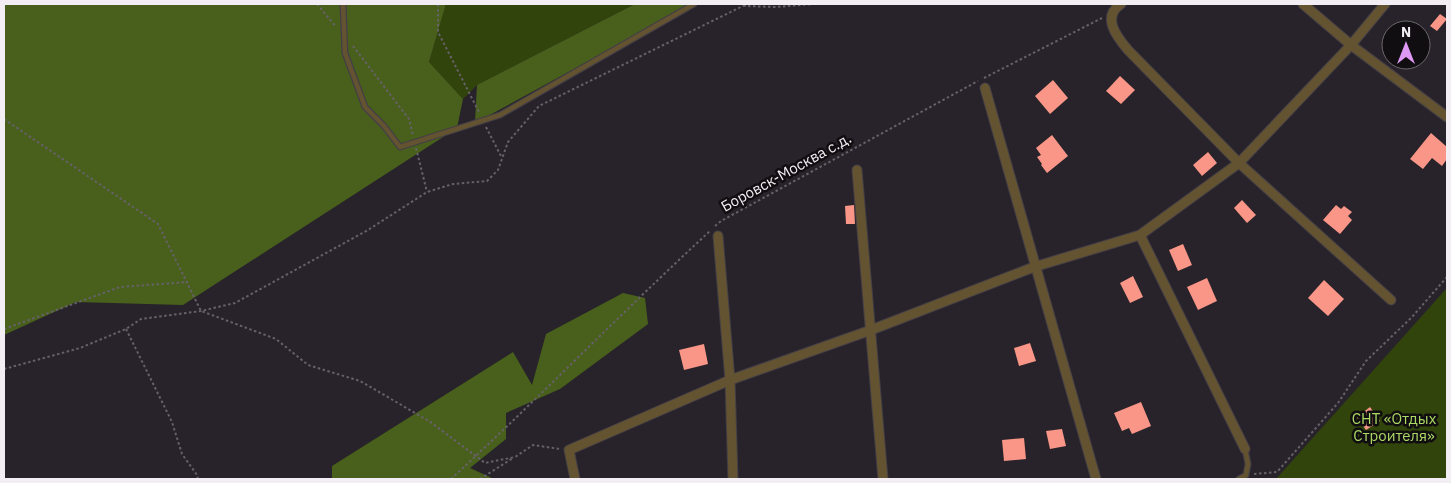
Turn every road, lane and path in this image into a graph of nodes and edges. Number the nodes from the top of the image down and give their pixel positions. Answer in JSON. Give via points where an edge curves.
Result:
{"nodes":[{"id":1,"x":316,"y":4,"type":"edge"},
{"id":2,"x":343,"y":4,"type":"edge"},
{"id":3,"x":438,"y":4,"type":"edge"},
{"id":4,"x":694,"y":4,"type":"edge"},
{"id":5,"x":746,"y":4,"type":"edge"},
{"id":6,"x":814,"y":4,"type":"edge"},
{"id":7,"x":1121,"y":4,"type":"edge"},
{"id":8,"x":1303,"y":4,"type":"edge"},
{"id":9,"x":1385,"y":4,"type":"edge"},
{"id":10,"x":1112,"y":16,"type":"junction"},
{"id":11,"x":344,"y":35,"type":"junction"},
{"id":12,"x":1351,"y":45,"type":"junction"},
{"id":13,"x":985,"y":88,"type":"dead end"},
{"id":14,"x":1447,"y":117,"type":"edge"},
{"id":15,"x":4,"y":119,"type":"edge"},
{"id":16,"x":484,"y":121,"type":"junction"},
{"id":17,"x":415,"y":142,"type":"junction"},
{"id":18,"x":502,"y":158,"type":"junction"},
{"id":19,"x":1239,"y":163,"type":"junction"},
{"id":20,"x":856,"y":170,"type":"dead end"},
{"id":21,"x":427,"y":192,"type":"junction"},
{"id":22,"x":1140,"y":235,"type":"junction"},
{"id":23,"x":718,"y":236,"type":"dead end"},
{"id":24,"x":1034,"y":268,"type":"junction"},
{"id":25,"x":1447,"y":277,"type":"edge"},
{"id":26,"x":188,"y":282,"type":"junction"},
{"id":27,"x":1391,"y":300,"type":"dead end"},
{"id":28,"x":201,"y":311,"type":"junction"},
{"id":29,"x":4,"y":329,"type":"edge"},
{"id":30,"x":126,"y":329,"type":"junction"},
{"id":31,"x":871,"y":330,"type":"junction"},
{"id":32,"x":4,"y":369,"type":"edge"},
{"id":33,"x":730,"y":380,"type":"junction"},
{"id":34,"x":1246,"y":449,"type":"joint"},
{"id":35,"x":570,"y":450,"type":"junction"},
{"id":36,"x":514,"y":457,"type":"junction"},
{"id":37,"x":1246,"y":475,"type":"junction"},
{"id":38,"x":198,"y":479,"type":"edge"},
{"id":39,"x":451,"y":479,"type":"edge"},
{"id":40,"x":480,"y":479,"type":"edge"},
{"id":41,"x":575,"y":479,"type":"edge"},
{"id":42,"x":733,"y":479,"type":"edge"},
{"id":43,"x":883,"y":479,"type":"edge"},
{"id":44,"x":1096,"y":479,"type":"edge"},
{"id":45,"x":1239,"y":479,"type":"edge"}],
"edges":[{"from":1,"to":11,"type":"path"},
{"from":2,"to":11,"type":"lane"},
{"from":3,"to":16,"type":"path","via":[[438,32]]},
{"from":4,"to":16,"type":"lane","via":[[500,116]]},
{"from":5,"to":6,"type":"path","via":[[775,7]]},
{"from":5,"to":18,"type":"path","via":[[539,106],[508,142]]},
{"from":7,"to":10,"type":"street"},
{"from":8,"to":12,"type":"street"},
{"from":9,"to":12,"type":"street"},
{"from":10,"to":19,"type":"street","via":[[1113,32],[1128,50]]},
{"from":10,"to":39,"type":"path","name":"Боровск-Москва с.д.","via":[[1063,36],[721,221],[624,310],[520,416]]},
{"from":11,"to":17,"type":"path","via":[[409,119]]},
{"from":11,"to":17,"type":"lane","via":[[345,53],[365,107],[400,147]]},
{"from":12,"to":14,"type":"street"},
{"from":12,"to":19,"type":"street"},
{"from":13,"to":24,"type":"street"},
{"from":15,"to":26,"type":"path","via":[[158,224]]},
{"from":16,"to":17,"type":"lane"},
{"from":16,"to":18,"type":"path"},
{"from":17,"to":21,"type":"path"},
{"from":18,"to":21,"type":"path","via":[[498,170],[486,181],[453,184]]},
{"from":19,"to":22,"type":"street"},
{"from":19,"to":27,"type":"street"},
{"from":20,"to":31,"type":"street"},
{"from":21,"to":28,"type":"path","via":[[368,230],[235,303]]},
{"from":22,"to":24,"type":"street"},
{"from":22,"to":34,"type":"street"},
{"from":23,"to":33,"type":"street"},
{"from":24,"to":31,"type":"street"},
{"from":24,"to":44,"type":"street"},
{"from":25,"to":37,"type":"path","via":[[1366,362],[1338,403],[1276,472]]},
{"from":26,"to":28,"type":"path"},
{"from":26,"to":29,"type":"path","via":[[120,287]]},
{"from":28,"to":30,"type":"path","via":[[141,318]]},
{"from":28,"to":36,"type":"path","via":[[276,339],[308,366],[360,382],[429,420],[485,463]]},
{"from":30,"to":32,"type":"path","via":[[80,348]]},
{"from":30,"to":38,"type":"path","via":[[172,422],[182,454]]},
{"from":31,"to":33,"type":"street"},
{"from":31,"to":43,"type":"street"},
{"from":33,"to":35,"type":"street"},
{"from":33,"to":42,"type":"street"},
{"from":34,"to":37,"type":"lane"},
{"from":35,"to":36,"type":"path","via":[[533,445]]},
{"from":35,"to":41,"type":"street"},
{"from":36,"to":40,"type":"path"},
{"from":37,"to":45,"type":"lane"}]}
